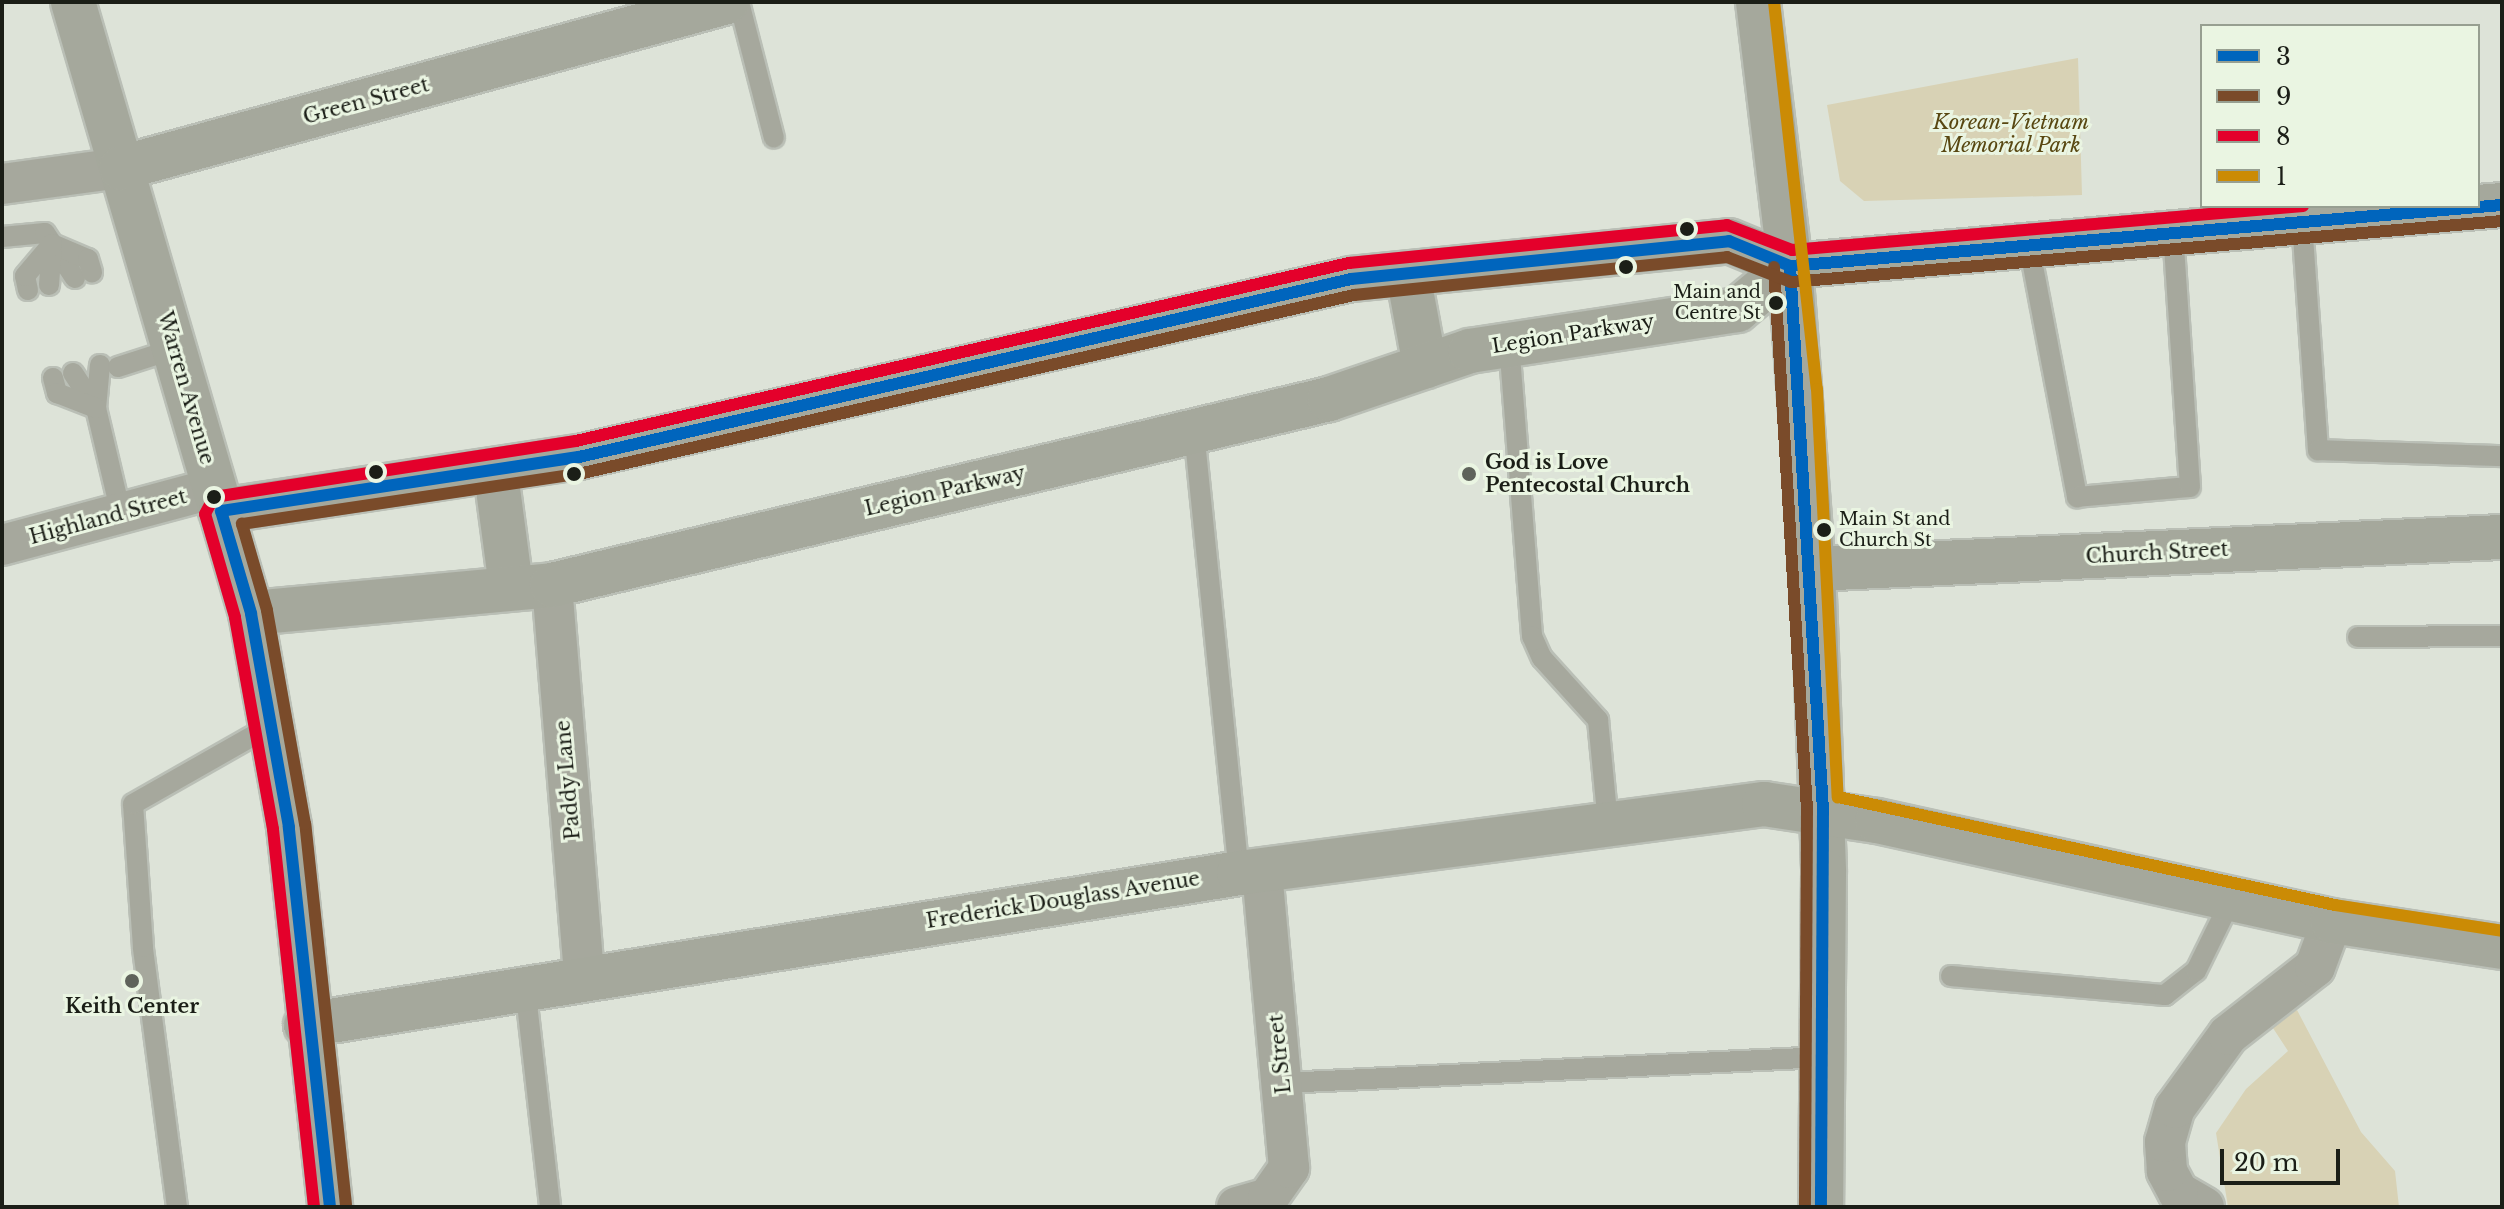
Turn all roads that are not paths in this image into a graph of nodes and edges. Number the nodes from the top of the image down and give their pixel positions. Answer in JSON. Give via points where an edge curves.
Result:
{"nodes":[{"id":1,"x":73,"y":2,"type":"edge"},
{"id":2,"x":727,"y":2,"type":"edge"},
{"id":3,"x":739,"y":2,"type":"edge"},
{"id":4,"x":1758,"y":2,"type":"edge"},
{"id":5,"x":774,"y":138,"type":"dead end"},
{"id":6,"x":121,"y":168,"type":"junction"},
{"id":7,"x":2,"y":184,"type":"edge"},
{"id":8,"x":2502,"y":205,"type":"edge"},
{"id":9,"x":2480,"y":207,"type":"edge"},
{"id":10,"x":2467,"y":208,"type":"edge"},
{"id":11,"x":2302,"y":222,"type":"junction"},
{"id":12,"x":2173,"y":233,"type":"junction"},
{"id":13,"x":2,"y":237,"type":"edge"},
{"id":14,"x":52,"y":244,"type":"junction"},
{"id":15,"x":2029,"y":245,"type":"junction"},
{"id":16,"x":1790,"y":266,"type":"junction"},
{"id":17,"x":1408,"y":274,"type":"junction"},
{"id":18,"x":83,"y":275,"type":"dead end"},
{"id":19,"x":49,"y":285,"type":"dead end"},
{"id":20,"x":28,"y":290,"type":"dead end"},
{"id":21,"x":1509,"y":343,"type":"junction"},
{"id":22,"x":174,"y":349,"type":"junction"},
{"id":23,"x":1425,"y":366,"type":"junction"},
{"id":24,"x":63,"y":376,"type":"dead end"},
{"id":25,"x":96,"y":408,"type":"junction"},
{"id":26,"x":1194,"y":431,"type":"junction"},
{"id":27,"x":2502,"y":456,"type":"edge"},
{"id":28,"x":496,"y":474,"type":"junction"},
{"id":29,"x":218,"y":499,"type":"junction"},
{"id":30,"x":121,"y":514,"type":"junction"},
{"id":31,"x":2502,"y":537,"type":"edge"},
{"id":32,"x":2,"y":545,"type":"edge"},
{"id":33,"x":1813,"y":569,"type":"junction"},
{"id":34,"x":531,"y":586,"type":"junction"},
{"id":35,"x":251,"y":613,"type":"junction"},
{"id":36,"x":2502,"y":636,"type":"edge"},
{"id":37,"x":2358,"y":637,"type":"dead end"},
{"id":38,"x":272,"y":725,"type":"junction"},
{"id":39,"x":1823,"y":810,"type":"junction"},
{"id":40,"x":1608,"y":823,"type":"junction"},
{"id":41,"x":1251,"y":871,"type":"junction"},
{"id":42,"x":2231,"y":900,"type":"junction"},
{"id":43,"x":2332,"y":921,"type":"junction"},
{"id":44,"x":2502,"y":947,"type":"edge"},
{"id":45,"x":584,"y":975,"type":"junction"},
{"id":46,"x":1951,"y":976,"type":"dead end"},
{"id":47,"x":525,"y":986,"type":"junction"},
{"id":48,"x":306,"y":1025,"type":"junction"},
{"id":49,"x":1824,"y":1057,"type":"junction"},
{"id":50,"x":1283,"y":1083,"type":"junction"},
{"id":51,"x":177,"y":1207,"type":"edge"},
{"id":52,"x":330,"y":1207,"type":"edge"},
{"id":53,"x":550,"y":1207,"type":"edge"},
{"id":54,"x":1237,"y":1207,"type":"edge"},
{"id":55,"x":1821,"y":1207,"type":"edge"},
{"id":56,"x":2204,"y":1207,"type":"edge"}],
"edges":[{"from":1,"to":6,"type":"main road","name":"Warren Avenue"},
{"from":2,"to":6,"type":"main road","name":"Green Street"},
{"from":3,"to":5,"type":"lane"},
{"from":4,"to":16,"type":"main road"},
{"from":6,"to":7,"type":"street","name":"Green Street"},
{"from":6,"to":22,"type":"main road","name":"Warren Avenue"},
{"from":8,"to":9,"type":"main road"},
{"from":10,"to":11,"type":"main road"},
{"from":11,"to":12,"type":"main road"},
{"from":11,"to":27,"type":"lane","via":[[2318,450]]},
{"from":12,"to":15,"type":"main road"},
{"from":12,"to":15,"type":"lane","via":[[2190,487],[2077,497]]},
{"from":13,"to":14,"type":"lane","via":[[45,233]]},
{"from":14,"to":18,"type":"lane","via":[[88,259]]},
{"from":14,"to":19,"type":"lane"},
{"from":14,"to":20,"type":"lane","via":[[25,276]]},
{"from":15,"to":16,"type":"main road"},
{"from":16,"to":17,"type":"main road","via":[[1729,241]]},
{"from":16,"to":21,"type":"main road","name":"Legion Parkway","via":[[1737,310]]},
{"from":16,"to":33,"type":"main road"},
{"from":17,"to":23,"type":"main road"},
{"from":17,"to":28,"type":"main road","via":[[1251,298]]},
{"from":21,"to":23,"type":"main road","name":"Legion Parkway"},
{"from":21,"to":40,"type":"lane","via":[[1532,636],[1542,658],[1598,720]]},
{"from":22,"to":25,"type":"lane","via":[[111,364],[120,377]]},
{"from":22,"to":29,"type":"main road","name":"Warren Avenue"},
{"from":23,"to":26,"type":"main road","name":"Legion Parkway"},
{"from":24,"to":25,"type":"lane","via":[[57,393]]},
{"from":25,"to":30,"type":"lane"},
{"from":26,"to":34,"type":"main road","name":"Legion Parkway"},
{"from":26,"to":41,"type":"lane"},
{"from":28,"to":29,"type":"main road"},
{"from":28,"to":34,"type":"main road"},
{"from":29,"to":30,"type":"street","name":"Highland Street"},
{"from":29,"to":35,"type":"main road","name":"Warren Avenue"},
{"from":30,"to":32,"type":"street","name":"Highland Street"},
{"from":31,"to":33,"type":"main road","name":"Church Street"},
{"from":33,"to":39,"type":"main road"},
{"from":34,"to":35,"type":"main road","name":"Legion Parkway"},
{"from":34,"to":45,"type":"street","name":"Paddy Lane"},
{"from":35,"to":38,"type":"main road","name":"Warren Avenue"},
{"from":36,"to":37,"type":"lane"},
{"from":38,"to":48,"type":"main road","name":"Warren Avenue"},
{"from":38,"to":51,"type":"lane","via":[[133,804],[143,947]]},
{"from":39,"to":40,"type":"main road","name":"Frederick Douglass Avenue","via":[[1764,804]]},
{"from":39,"to":42,"type":"main road","name":"Frederick Douglass Avenue"},
{"from":39,"to":49,"type":"main road"},
{"from":40,"to":41,"type":"main road","name":"Frederick Douglass Avenue"},
{"from":41,"to":45,"type":"main road","name":"Frederick Douglass Avenue"},
{"from":41,"to":50,"type":"street","name":"L Street"},
{"from":42,"to":43,"type":"main road","name":"Frederick Douglass Avenue"},
{"from":42,"to":46,"type":"lane","via":[[2196,971],[2165,995]]},
{"from":43,"to":44,"type":"main road","name":"Frederick Douglass Avenue"},
{"from":43,"to":56,"type":"street","via":[[2315,967],[2228,1035],[2175,1108],[2165,1142],[2167,1171],[2178,1192]]},
{"from":45,"to":47,"type":"main road","name":"Frederick Douglass Avenue"},
{"from":47,"to":48,"type":"main road","name":"Frederick Douglass Avenue"},
{"from":47,"to":53,"type":"lane"},
{"from":48,"to":52,"type":"main road","name":"Warren Avenue"},
{"from":49,"to":50,"type":"lane"},
{"from":49,"to":55,"type":"main road"},
{"from":50,"to":54,"type":"street","name":"L Street","via":[[1289,1168],[1268,1198]]}]}
